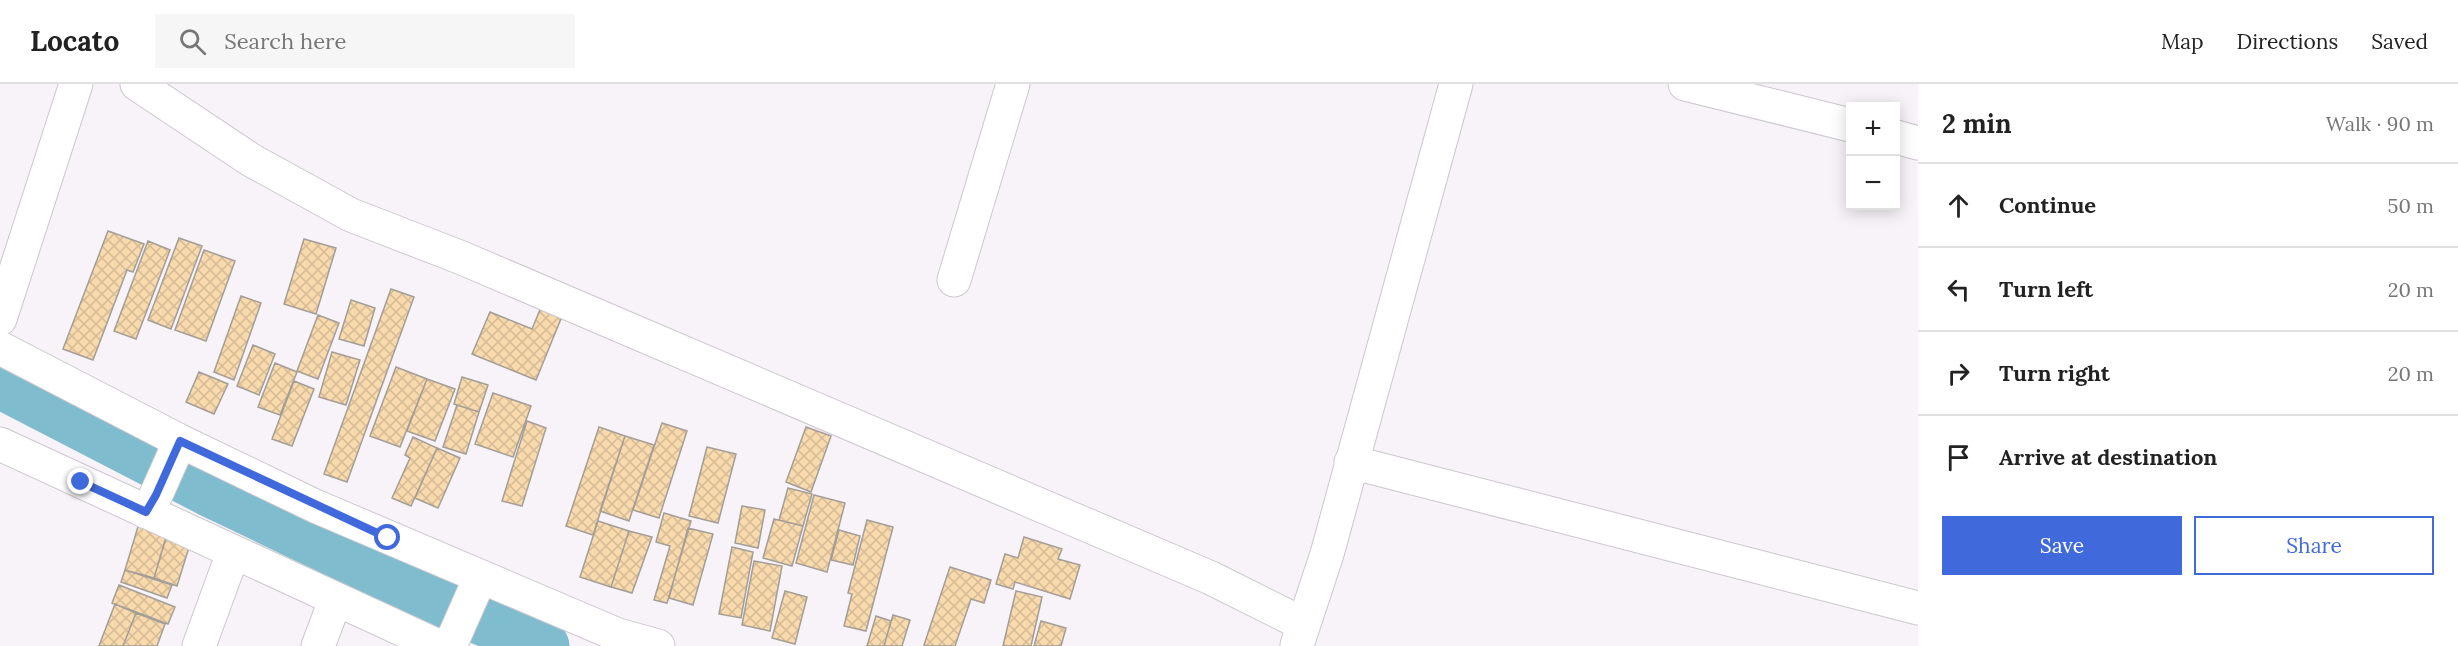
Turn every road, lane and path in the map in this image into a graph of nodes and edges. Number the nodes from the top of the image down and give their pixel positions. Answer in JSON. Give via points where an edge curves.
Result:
{"nodes":[{"id":1,"x":76,"y":84,"type":"edge"},
{"id":2,"x":136,"y":84,"type":"edge"},
{"id":3,"x":1013,"y":84,"type":"edge"},
{"id":4,"x":1456,"y":84,"type":"edge"},
{"id":5,"x":1685,"y":84,"type":"edge"},
{"id":6,"x":1846,"y":124,"type":"edge"},
{"id":7,"x":1900,"y":138,"type":"edge"},
{"id":8,"x":1918,"y":143,"type":"edge"},
{"id":9,"x":954,"y":280,"type":"dead end"},
{"id":10,"x":0,"y":319,"type":"edge"},
{"id":11,"x":0,"y":348,"type":"edge"},
{"id":12,"x":0,"y":444,"type":"edge"},
{"id":13,"x":178,"y":446,"type":"junction"},
{"id":14,"x":1351,"y":462,"type":"junction"},
{"id":15,"x":151,"y":503,"type":"junction"},
{"id":16,"x":232,"y":553,"type":"junction"},
{"id":17,"x":477,"y":586,"type":"junction"},
{"id":18,"x":335,"y":601,"type":"junction"},
{"id":19,"x":1918,"y":608,"type":"edge"},
{"id":20,"x":1300,"y":637,"type":"edge"},
{"id":21,"x":436,"y":641,"type":"edge"},
{"id":22,"x":199,"y":646,"type":"edge"},
{"id":23,"x":318,"y":646,"type":"edge"},
{"id":24,"x":658,"y":646,"type":"edge"}],
"edges":[{"from":1,"to":10,"type":"street"},
{"from":2,"to":20,"type":"street","via":[[251,160],[351,215],[462,258],[1211,578]]},
{"from":3,"to":9,"type":"street"},
{"from":4,"to":14,"type":"street"},
{"from":5,"to":6,"type":"street"},
{"from":7,"to":8,"type":"street"},
{"from":11,"to":13,"type":"street"},
{"from":12,"to":15,"type":"street"},
{"from":13,"to":15,"type":"street"},
{"from":13,"to":17,"type":"street","via":[[315,506]]},
{"from":14,"to":19,"type":"street"},
{"from":14,"to":20,"type":"street"},
{"from":15,"to":16,"type":"street"},
{"from":16,"to":18,"type":"street"},
{"from":16,"to":22,"type":"street"},
{"from":17,"to":21,"type":"street"},
{"from":17,"to":24,"type":"street"},
{"from":18,"to":21,"type":"street"},
{"from":18,"to":23,"type":"street"}]}
